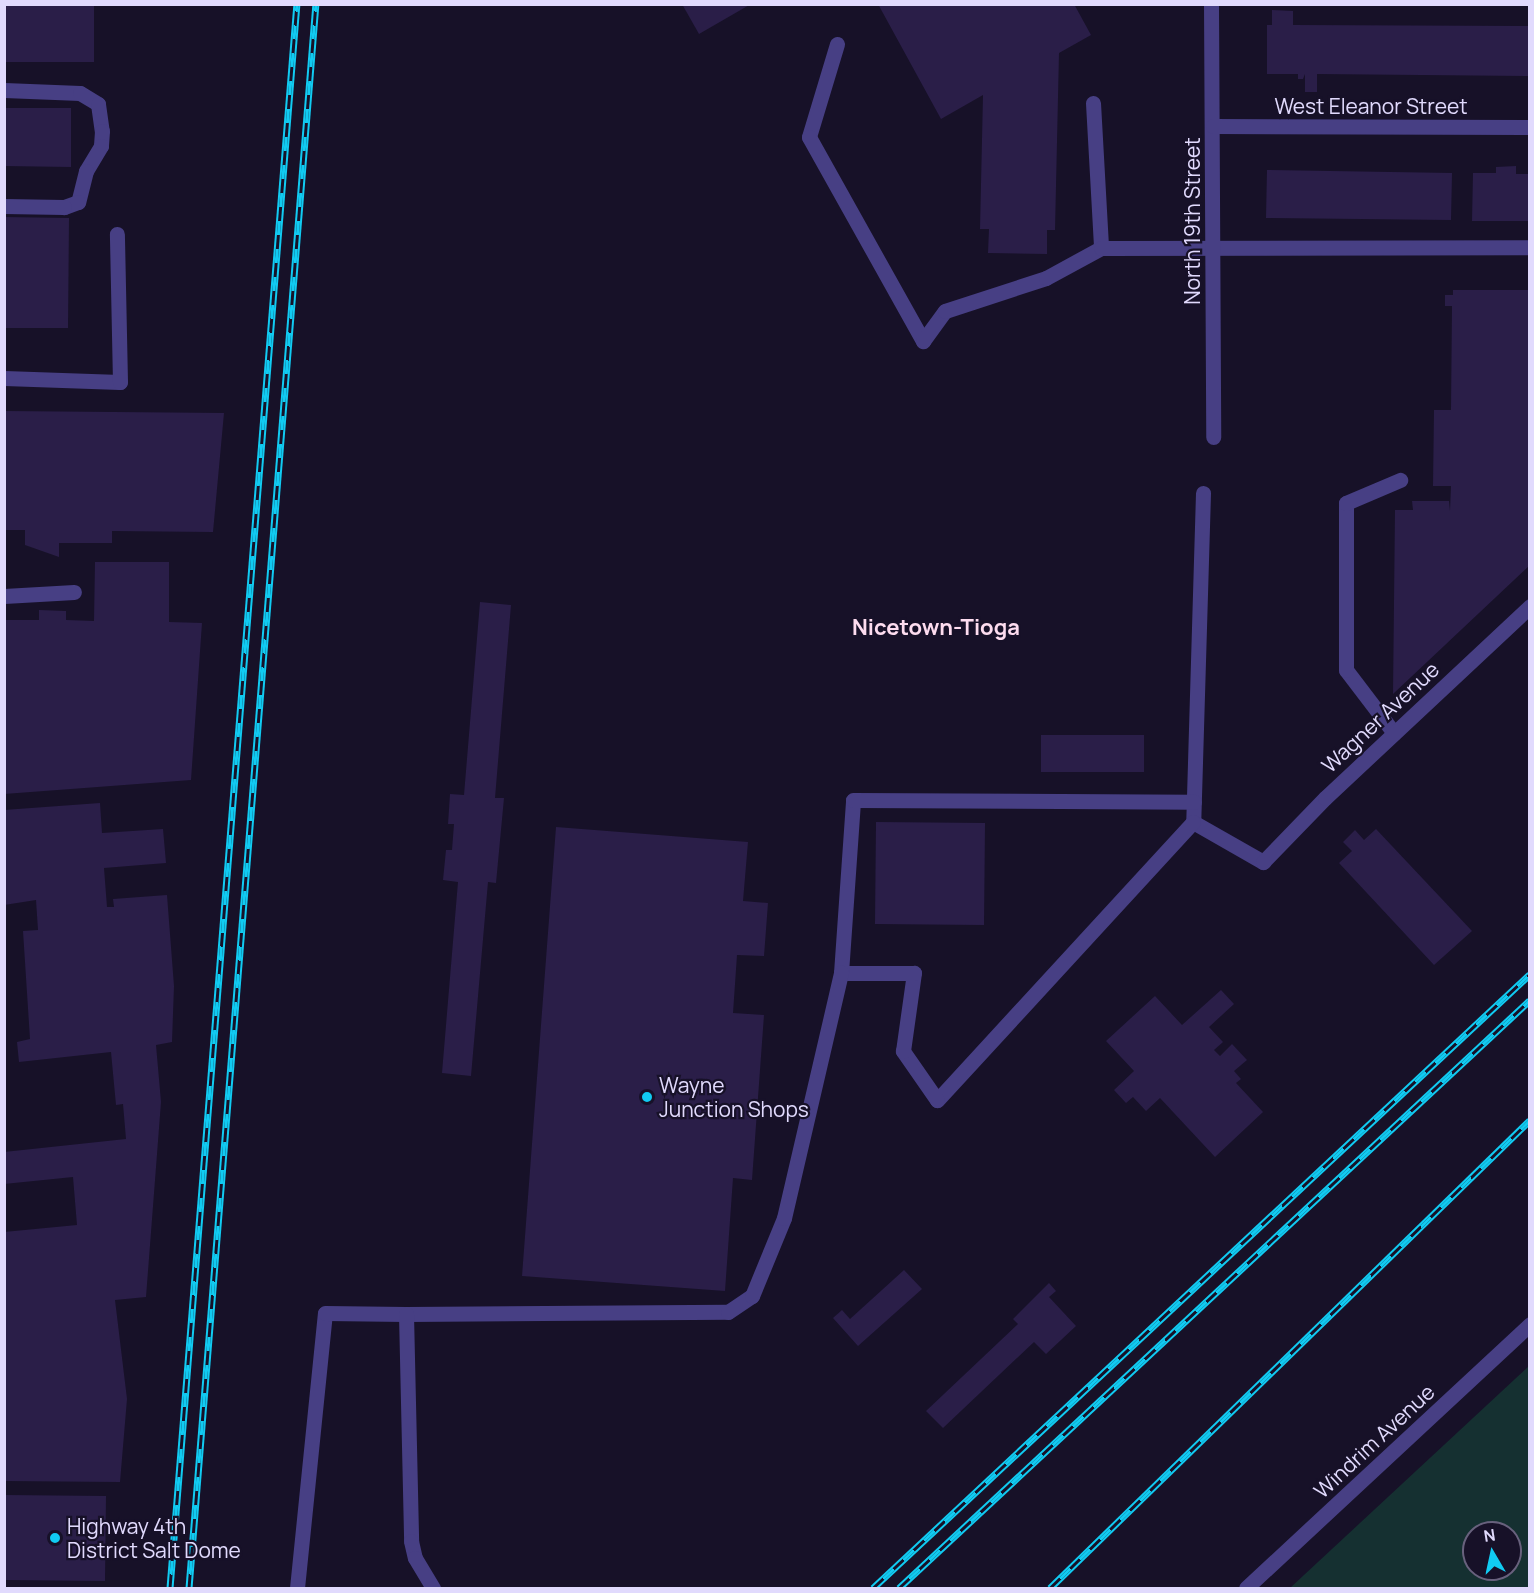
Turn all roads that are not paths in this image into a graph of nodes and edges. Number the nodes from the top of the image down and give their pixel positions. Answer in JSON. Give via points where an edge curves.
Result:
{"nodes":[{"id":1,"x":1211,"y":4,"type":"edge"},
{"id":2,"x":837,"y":44,"type":"dead end"},
{"id":3,"x":4,"y":90,"type":"edge"},
{"id":4,"x":1093,"y":103,"type":"dead end"},
{"id":5,"x":1212,"y":126,"type":"junction"},
{"id":6,"x":1530,"y":127,"type":"edge"},
{"id":7,"x":4,"y":206,"type":"edge"},
{"id":8,"x":117,"y":234,"type":"dead end"},
{"id":9,"x":1213,"y":246,"type":"junction"},
{"id":10,"x":1530,"y":247,"type":"edge"},
{"id":11,"x":1101,"y":248,"type":"junction"},
{"id":12,"x":4,"y":378,"type":"edge"},
{"id":13,"x":1213,"y":437,"type":"dead end"},
{"id":14,"x":1400,"y":480,"type":"dead end"},
{"id":15,"x":1203,"y":493,"type":"dead end"},
{"id":16,"x":74,"y":592,"type":"dead end"},
{"id":17,"x":4,"y":596,"type":"edge"},
{"id":18,"x":1530,"y":606,"type":"edge"},
{"id":19,"x":1394,"y":733,"type":"junction"},
{"id":20,"x":1194,"y":802,"type":"junction"},
{"id":21,"x":1193,"y":822,"type":"junction"},
{"id":22,"x":841,"y":973,"type":"junction"},
{"id":23,"x":406,"y":1314,"type":"junction"},
{"id":24,"x":1530,"y":1324,"type":"edge"},
{"id":25,"x":297,"y":1588,"type":"edge"},
{"id":26,"x":433,"y":1588,"type":"edge"},
{"id":27,"x":1246,"y":1588,"type":"edge"}],
"edges":[{"from":1,"to":5,"type":"street","name":"North 19th Street"},
{"from":2,"to":11,"type":"street","via":[[809,137],[923,341],[945,311],[1046,278]]},
{"from":3,"to":7,"type":"street","via":[[80,93],[98,104],[102,131],[101,146],[86,171],[78,202],[64,207]]},
{"from":4,"to":11,"type":"street"},
{"from":5,"to":6,"type":"street","name":"West Eleanor Street"},
{"from":5,"to":9,"type":"street","name":"North 19th Street"},
{"from":8,"to":12,"type":"street","via":[[120,382]]},
{"from":9,"to":10,"type":"street"},
{"from":9,"to":11,"type":"street"},
{"from":9,"to":13,"type":"street","name":"North 19th Street"},
{"from":14,"to":19,"type":"street","via":[[1346,503],[1346,670]]},
{"from":15,"to":20,"type":"street"},
{"from":16,"to":17,"type":"street"},
{"from":18,"to":19,"type":"street","name":"Wagner Avenue"},
{"from":19,"to":21,"type":"street","name":"Wagner Avenue","via":[[1263,862]]},
{"from":20,"to":21,"type":"street"},
{"from":20,"to":22,"type":"street","via":[[853,800]]},
{"from":21,"to":22,"type":"street","via":[[937,1101],[903,1051],[914,973]]},
{"from":22,"to":23,"type":"street","via":[[784,1218],[752,1296],[728,1312]]},
{"from":23,"to":25,"type":"street","via":[[325,1313]]},
{"from":23,"to":26,"type":"street","via":[[411,1541],[415,1558]]},
{"from":24,"to":27,"type":"street","name":"Windrim Avenue"}]}
